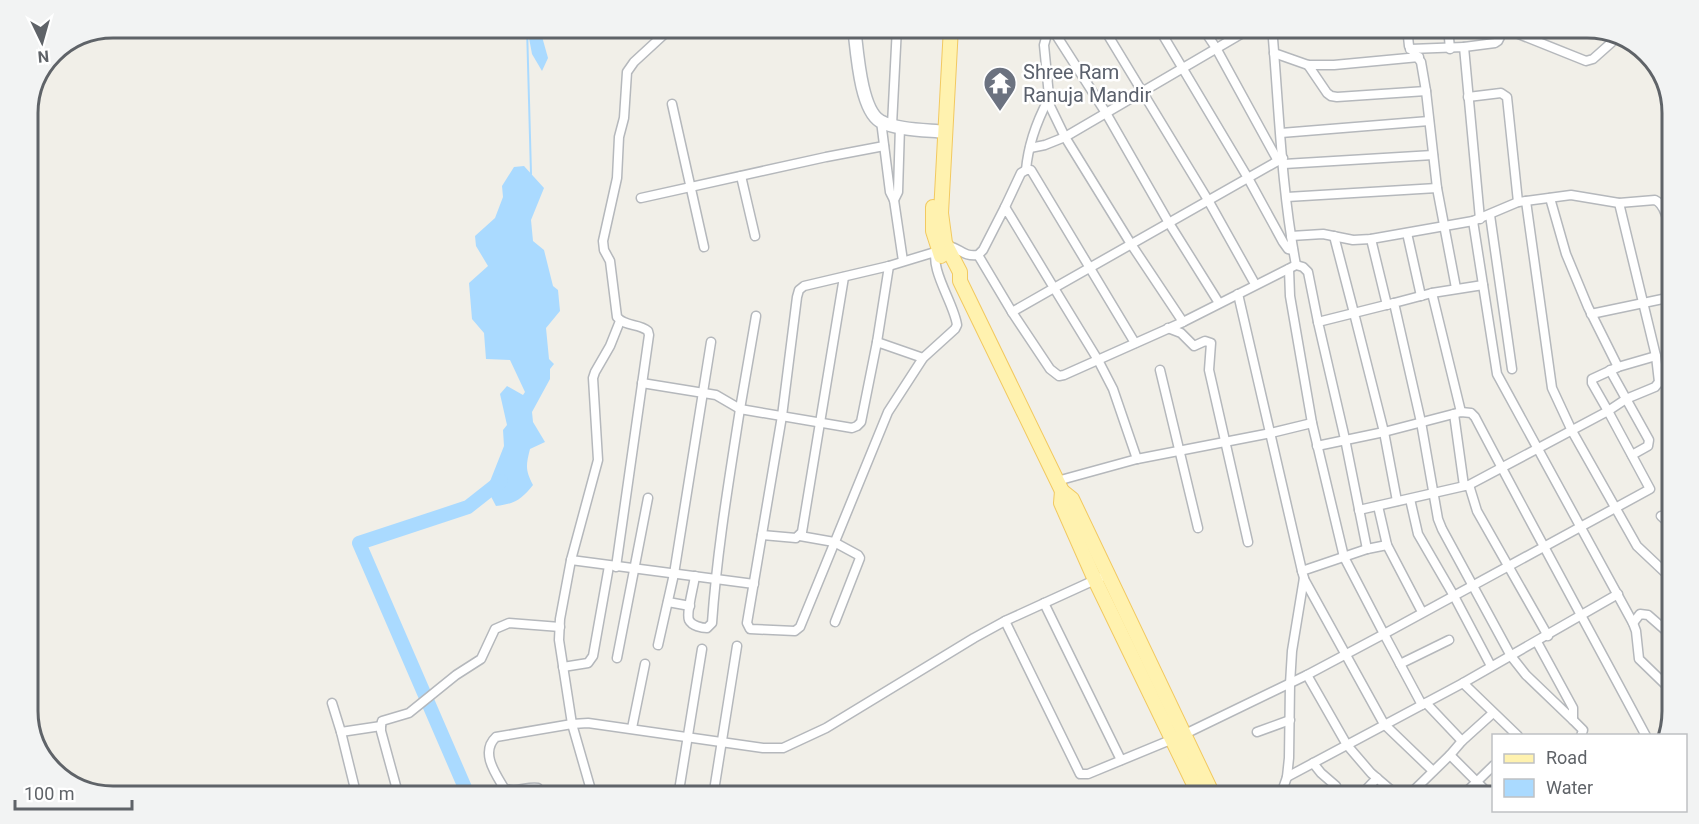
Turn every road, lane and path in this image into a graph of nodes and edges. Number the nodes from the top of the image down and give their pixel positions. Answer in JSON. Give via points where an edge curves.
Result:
{"nodes":[{"id":1,"x":660,"y":38,"type":"edge"},
{"id":2,"x":855,"y":38,"type":"edge"},
{"id":3,"x":896,"y":38,"type":"edge"},
{"id":4,"x":942,"y":38,"type":"edge"},
{"id":5,"x":950,"y":38,"type":"edge"},
{"id":6,"x":1046,"y":38,"type":"edge"},
{"id":7,"x":1057,"y":38,"type":"edge"},
{"id":8,"x":1110,"y":38,"type":"edge"},
{"id":9,"x":1165,"y":38,"type":"edge"},
{"id":10,"x":1209,"y":38,"type":"edge"},
{"id":11,"x":1234,"y":38,"type":"edge"},
{"id":12,"x":1273,"y":38,"type":"edge"},
{"id":13,"x":1408,"y":38,"type":"edge"},
{"id":14,"x":1449,"y":38,"type":"edge"},
{"id":15,"x":1499,"y":38,"type":"edge"},
{"id":16,"x":1527,"y":38,"type":"edge"},
{"id":17,"x":1612,"y":42,"type":"edge"},
{"id":18,"x":1464,"y":47,"type":"junction"},
{"id":19,"x":1216,"y":48,"type":"junction"},
{"id":20,"x":1410,"y":49,"type":"junction"},
{"id":21,"x":1450,"y":49,"type":"junction"},
{"id":22,"x":1274,"y":53,"type":"junction"},
{"id":23,"x":1419,"y":57,"type":"junction"},
{"id":24,"x":1308,"y":65,"type":"junction"},
{"id":25,"x":1182,"y":67,"type":"junction"},
{"id":26,"x":1143,"y":91,"type":"junction"},
{"id":27,"x":1426,"y":91,"type":"junction"},
{"id":28,"x":1468,"y":97,"type":"junction"},
{"id":29,"x":1048,"y":100,"type":"junction"},
{"id":30,"x":672,"y":104,"type":"dead end"},
{"id":31,"x":1106,"y":113,"type":"junction"},
{"id":32,"x":1429,"y":121,"type":"junction"},
{"id":33,"x":891,"y":124,"type":"junction"},
{"id":34,"x":941,"y":131,"type":"junction"},
{"id":35,"x":1281,"y":133,"type":"junction"},
{"id":36,"x":1065,"y":136,"type":"junction"},
{"id":37,"x":884,"y":146,"type":"junction"},
{"id":38,"x":1030,"y":148,"type":"junction"},
{"id":39,"x":1433,"y":155,"type":"junction"},
{"id":40,"x":1281,"y":161,"type":"junction"},
{"id":41,"x":1026,"y":170,"type":"junction"},
{"id":42,"x":741,"y":176,"type":"junction"},
{"id":43,"x":1248,"y":178,"type":"junction"},
{"id":44,"x":690,"y":187,"type":"junction"},
{"id":45,"x":1437,"y":188,"type":"junction"},
{"id":46,"x":641,"y":198,"type":"dead end"},
{"id":47,"x":1287,"y":198,"type":"junction"},
{"id":48,"x":1550,"y":198,"type":"junction"},
{"id":49,"x":894,"y":200,"type":"junction"},
{"id":50,"x":1208,"y":200,"type":"junction"},
{"id":51,"x":1522,"y":202,"type":"junction"},
{"id":52,"x":1619,"y":202,"type":"junction"},
{"id":53,"x":1661,"y":205,"type":"edge"},
{"id":54,"x":1005,"y":207,"type":"junction"},
{"id":55,"x":1490,"y":215,"type":"junction"},
{"id":56,"x":1477,"y":220,"type":"junction"},
{"id":57,"x":1169,"y":223,"type":"junction"},
{"id":58,"x":1443,"y":227,"type":"junction"},
{"id":59,"x":1407,"y":233,"type":"junction"},
{"id":60,"x":755,"y":236,"type":"dead end"},
{"id":61,"x":1291,"y":236,"type":"junction"},
{"id":62,"x":1334,"y":236,"type":"junction"},
{"id":63,"x":1371,"y":239,"type":"junction"},
{"id":64,"x":1131,"y":244,"type":"junction"},
{"id":65,"x":704,"y":247,"type":"dead end"},
{"id":66,"x":939,"y":248,"type":"junction"},
{"id":67,"x":1293,"y":250,"type":"junction"},
{"id":68,"x":978,"y":255,"type":"junction"},
{"id":69,"x":903,"y":261,"type":"junction"},
{"id":70,"x":889,"y":266,"type":"junction"},
{"id":71,"x":1090,"y":266,"type":"junction"},
{"id":72,"x":1293,"y":267,"type":"junction"},
{"id":73,"x":843,"y":277,"type":"junction"},
{"id":74,"x":1255,"y":284,"type":"junction"},
{"id":75,"x":1483,"y":285,"type":"junction"},
{"id":76,"x":1054,"y":288,"type":"junction"},
{"id":77,"x":1456,"y":288,"type":"junction"},
{"id":78,"x":1432,"y":293,"type":"junction"},
{"id":79,"x":1238,"y":294,"type":"junction"},
{"id":80,"x":1421,"y":296,"type":"junction"},
{"id":81,"x":1661,"y":299,"type":"edge"},
{"id":82,"x":1219,"y":303,"type":"junction"},
{"id":83,"x":1644,"y":303,"type":"junction"},
{"id":84,"x":1390,"y":304,"type":"junction"},
{"id":85,"x":1012,"y":312,"type":"junction"},
{"id":86,"x":1354,"y":313,"type":"junction"},
{"id":87,"x":1591,"y":314,"type":"junction"},
{"id":88,"x":756,"y":316,"type":"dead end"},
{"id":89,"x":620,"y":321,"type":"junction"},
{"id":90,"x":1183,"y":322,"type":"junction"},
{"id":91,"x":1318,"y":322,"type":"junction"},
{"id":92,"x":1168,"y":328,"type":"junction"},
{"id":93,"x":711,"y":342,"type":"dead end"},
{"id":94,"x":877,"y":342,"type":"junction"},
{"id":95,"x":1135,"y":343,"type":"junction"},
{"id":96,"x":1656,"y":356,"type":"junction"},
{"id":97,"x":923,"y":358,"type":"junction"},
{"id":98,"x":1098,"y":360,"type":"junction"},
{"id":99,"x":1512,"y":369,"type":"dead end"},
{"id":100,"x":1614,"y":369,"type":"junction"},
{"id":101,"x":1160,"y":370,"type":"dead end"},
{"id":102,"x":1659,"y":382,"type":"joint"},
{"id":103,"x":642,"y":383,"type":"junction"},
{"id":104,"x":704,"y":393,"type":"junction"},
{"id":105,"x":1626,"y":399,"type":"junction"},
{"id":106,"x":740,"y":409,"type":"junction"},
{"id":107,"x":1608,"y":411,"type":"junction"},
{"id":108,"x":1458,"y":413,"type":"junction"},
{"id":109,"x":782,"y":416,"type":"junction"},
{"id":110,"x":821,"y":422,"type":"junction"},
{"id":111,"x":1421,"y":422,"type":"junction"},
{"id":112,"x":1312,"y":423,"type":"junction"},
{"id":113,"x":1572,"y":431,"type":"junction"},
{"id":114,"x":1384,"y":432,"type":"junction"},
{"id":115,"x":1271,"y":433,"type":"junction"},
{"id":116,"x":1345,"y":439,"type":"junction"},
{"id":117,"x":1224,"y":442,"type":"junction"},
{"id":118,"x":1317,"y":446,"type":"junction"},
{"id":119,"x":1538,"y":449,"type":"junction"},
{"id":120,"x":1178,"y":450,"type":"junction"},
{"id":121,"x":1632,"y":456,"type":"junction"},
{"id":122,"x":1137,"y":459,"type":"junction"},
{"id":123,"x":1503,"y":467,"type":"junction"},
{"id":124,"x":1059,"y":486,"type":"junction"},
{"id":125,"x":1466,"y":486,"type":"junction"},
{"id":126,"x":1434,"y":493,"type":"junction"},
{"id":127,"x":648,"y":498,"type":"dead end"},
{"id":128,"x":1410,"y":499,"type":"junction"},
{"id":129,"x":1397,"y":501,"type":"junction"},
{"id":130,"x":1378,"y":507,"type":"junction"},
{"id":131,"x":1616,"y":508,"type":"junction"},
{"id":132,"x":1359,"y":510,"type":"junction"},
{"id":133,"x":1580,"y":527,"type":"junction"},
{"id":134,"x":1198,"y":528,"type":"dead end"},
{"id":135,"x":762,"y":536,"type":"junction"},
{"id":136,"x":800,"y":536,"type":"junction"},
{"id":137,"x":834,"y":542,"type":"junction"},
{"id":138,"x":1248,"y":542,"type":"dead end"},
{"id":139,"x":1387,"y":544,"type":"junction"},
{"id":140,"x":1544,"y":547,"type":"junction"},
{"id":141,"x":1367,"y":549,"type":"junction"},
{"id":142,"x":1344,"y":557,"type":"junction"},
{"id":143,"x":571,"y":560,"type":"junction"},
{"id":144,"x":613,"y":566,"type":"junction"},
{"id":145,"x":1509,"y":566,"type":"junction"},
{"id":146,"x":635,"y":569,"type":"junction"},
{"id":147,"x":1662,"y":570,"type":"edge"},
{"id":148,"x":674,"y":574,"type":"junction"},
{"id":149,"x":1108,"y":574,"type":"junction"},
{"id":150,"x":1303,"y":574,"type":"junction"},
{"id":151,"x":695,"y":576,"type":"junction"},
{"id":152,"x":715,"y":578,"type":"junction"},
{"id":153,"x":1095,"y":580,"type":"junction"},
{"id":154,"x":754,"y":584,"type":"junction"},
{"id":155,"x":1473,"y":586,"type":"junction"},
{"id":156,"x":1617,"y":594,"type":"junction"},
{"id":157,"x":1454,"y":596,"type":"junction"},
{"id":158,"x":668,"y":602,"type":"junction"},
{"id":159,"x":1044,"y":603,"type":"junction"},
{"id":160,"x":690,"y":606,"type":"junction"},
{"id":161,"x":1422,"y":612,"type":"junction"},
{"id":162,"x":1582,"y":615,"type":"junction"},
{"id":163,"x":1005,"y":621,"type":"junction"},
{"id":164,"x":835,"y":622,"type":"dead end"},
{"id":165,"x":1633,"y":623,"type":"junction"},
{"id":166,"x":560,"y":627,"type":"junction"},
{"id":167,"x":1662,"y":627,"type":"edge"},
{"id":168,"x":1384,"y":634,"type":"junction"},
{"id":169,"x":1548,"y":636,"type":"junction"},
{"id":170,"x":1449,"y":640,"type":"dead end"},
{"id":171,"x":1537,"y":642,"type":"junction"},
{"id":172,"x":658,"y":645,"type":"dead end"},
{"id":173,"x":737,"y":646,"type":"dead end"},
{"id":174,"x":702,"y":649,"type":"dead end"},
{"id":175,"x":1345,"y":654,"type":"junction"},
{"id":176,"x":1511,"y":656,"type":"junction"},
{"id":177,"x":617,"y":657,"type":"dead end"},
{"id":178,"x":645,"y":664,"type":"dead end"},
{"id":179,"x":1400,"y":664,"type":"junction"},
{"id":180,"x":1491,"y":666,"type":"junction"},
{"id":181,"x":563,"y":667,"type":"junction"},
{"id":182,"x":1307,"y":675,"type":"junction"},
{"id":183,"x":1662,"y":681,"type":"edge"},
{"id":184,"x":1463,"y":683,"type":"junction"},
{"id":185,"x":1290,"y":684,"type":"junction"},
{"id":186,"x":332,"y":703,"type":"dead end"},
{"id":187,"x":1424,"y":704,"type":"junction"},
{"id":188,"x":1493,"y":713,"type":"junction"},
{"id":189,"x":1290,"y":720,"type":"junction"},
{"id":190,"x":1573,"y":720,"type":"junction"},
{"id":191,"x":572,"y":724,"type":"junction"},
{"id":192,"x":1384,"y":724,"type":"junction"},
{"id":193,"x":381,"y":726,"type":"junction"},
{"id":194,"x":632,"y":728,"type":"junction"},
{"id":195,"x":341,"y":732,"type":"junction"},
{"id":196,"x":1257,"y":732,"type":"dead end"},
{"id":197,"x":1517,"y":734,"type":"edge"},
{"id":198,"x":1581,"y":734,"type":"edge"},
{"id":199,"x":1645,"y":734,"type":"edge"},
{"id":200,"x":688,"y":736,"type":"junction"},
{"id":201,"x":1179,"y":737,"type":"junction"},
{"id":202,"x":1462,"y":741,"type":"junction"},
{"id":203,"x":722,"y":742,"type":"junction"},
{"id":204,"x":1347,"y":745,"type":"junction"},
{"id":205,"x":1450,"y":755,"type":"junction"},
{"id":206,"x":1120,"y":760,"type":"junction"},
{"id":207,"x":1313,"y":763,"type":"junction"},
{"id":208,"x":1492,"y":767,"type":"edge"},
{"id":209,"x":1433,"y":771,"type":"junction"},
{"id":210,"x":1287,"y":777,"type":"junction"},
{"id":211,"x":1377,"y":778,"type":"junction"},
{"id":212,"x":1476,"y":782,"type":"junction"},
{"id":213,"x":354,"y":786,"type":"edge"},
{"id":214,"x":396,"y":786,"type":"edge"},
{"id":215,"x":503,"y":786,"type":"edge"},
{"id":216,"x":590,"y":786,"type":"edge"},
{"id":217,"x":680,"y":786,"type":"edge"},
{"id":218,"x":715,"y":786,"type":"edge"},
{"id":219,"x":1196,"y":786,"type":"edge"},
{"id":220,"x":1208,"y":786,"type":"edge"},
{"id":221,"x":1284,"y":786,"type":"edge"},
{"id":222,"x":1336,"y":786,"type":"dead end"},
{"id":223,"x":1369,"y":786,"type":"edge"},
{"id":224,"x":1386,"y":786,"type":"edge"},
{"id":225,"x":1418,"y":786,"type":"edge"},
{"id":226,"x":1472,"y":786,"type":"edge"},
{"id":227,"x":1480,"y":786,"type":"edge"}],
"edges":[{"from":1,"to":89,"type":"street","via":[[634,62],[625,79],[617,178],[603,245],[610,261]]},
{"from":2,"to":33,"type":"street","via":[[868,108]]},
{"from":3,"to":33,"type":"street"},
{"from":4,"to":34,"type":"main road"},
{"from":5,"to":34,"type":"main road"},
{"from":6,"to":29,"type":"street"},
{"from":7,"to":31,"type":"street"},
{"from":8,"to":26,"type":"street"},
{"from":9,"to":25,"type":"street"},
{"from":10,"to":19,"type":"street"},
{"from":11,"to":19,"type":"street"},
{"from":12,"to":22,"type":"street"},
{"from":13,"to":20,"type":"street"},
{"from":14,"to":21,"type":"street"},
{"from":15,"to":18,"type":"street","via":[[1494,43]]},
{"from":16,"to":17,"type":"street","via":[[1586,62]]},
{"from":18,"to":21,"type":"street"},
{"from":18,"to":28,"type":"street"},
{"from":19,"to":25,"type":"street"},
{"from":19,"to":40,"type":"street"},
{"from":20,"to":21,"type":"street"},
{"from":20,"to":23,"type":"street"},
{"from":22,"to":24,"type":"street"},
{"from":22,"to":35,"type":"street"},
{"from":23,"to":24,"type":"street"},
{"from":23,"to":27,"type":"street"},
{"from":24,"to":27,"type":"street","via":[[1327,93],[1337,98]]},
{"from":25,"to":26,"type":"street"},
{"from":25,"to":43,"type":"street"},
{"from":26,"to":31,"type":"street"},
{"from":26,"to":50,"type":"street"},
{"from":27,"to":32,"type":"street"},
{"from":28,"to":51,"type":"street","via":[[1501,93],[1507,97]]},
{"from":28,"to":56,"type":"street"},
{"from":29,"to":36,"type":"street"},
{"from":29,"to":38,"type":"street"},
{"from":30,"to":44,"type":"street"},
{"from":31,"to":36,"type":"street"},
{"from":31,"to":57,"type":"street"},
{"from":32,"to":35,"type":"street"},
{"from":32,"to":39,"type":"street"},
{"from":33,"to":34,"type":"street"},
{"from":33,"to":37,"type":"street"},
{"from":33,"to":49,"type":"street","via":[[898,192]]},
{"from":34,"to":66,"type":"main road","via":[[932,220]]},
{"from":35,"to":40,"type":"street"},
{"from":36,"to":38,"type":"street"},
{"from":36,"to":64,"type":"street"},
{"from":37,"to":42,"type":"street"},
{"from":37,"to":49,"type":"street"},
{"from":38,"to":41,"type":"street"},
{"from":39,"to":40,"type":"street"},
{"from":39,"to":45,"type":"street"},
{"from":40,"to":43,"type":"street"},
{"from":40,"to":47,"type":"street"},
{"from":41,"to":54,"type":"street"},
{"from":41,"to":71,"type":"street","via":[[1034,173]]},
{"from":42,"to":44,"type":"street"},
{"from":42,"to":60,"type":"street"},
{"from":43,"to":50,"type":"street"},
{"from":43,"to":67,"type":"street","via":[[1283,242]]},
{"from":44,"to":46,"type":"street"},
{"from":44,"to":65,"type":"street"},
{"from":45,"to":47,"type":"street"},
{"from":45,"to":58,"type":"street"},
{"from":47,"to":61,"type":"street"},
{"from":48,"to":51,"type":"street"},
{"from":48,"to":52,"type":"street","via":[[1576,195]]},
{"from":48,"to":87,"type":"street","via":[[1566,254]]},
{"from":49,"to":69,"type":"street"},
{"from":50,"to":57,"type":"street"},
{"from":50,"to":74,"type":"street"},
{"from":51,"to":55,"type":"street"},
{"from":51,"to":113,"type":"street","via":[[1551,384]]},
{"from":52,"to":53,"type":"street","via":[[1655,200]]},
{"from":52,"to":83,"type":"street"},
{"from":54,"to":68,"type":"street"},
{"from":54,"to":76,"type":"street"},
{"from":55,"to":56,"type":"street"},
{"from":55,"to":99,"type":"street"},
{"from":56,"to":58,"type":"street"},
{"from":56,"to":75,"type":"street"},
{"from":57,"to":64,"type":"street"},
{"from":57,"to":82,"type":"street"},
{"from":58,"to":59,"type":"street"},
{"from":58,"to":77,"type":"street"},
{"from":59,"to":63,"type":"street"},
{"from":59,"to":80,"type":"street"},
{"from":61,"to":62,"type":"street"},
{"from":61,"to":67,"type":"street"},
{"from":62,"to":63,"type":"street"},
{"from":62,"to":86,"type":"street"},
{"from":63,"to":84,"type":"street"},
{"from":64,"to":71,"type":"street"},
{"from":64,"to":90,"type":"street"},
{"from":66,"to":68,"type":"street","via":[[951,245],[968,255]]},
{"from":66,"to":69,"type":"street"},
{"from":66,"to":97,"type":"street","via":[[936,264],[957,325]]},
{"from":66,"to":124,"type":"main road","via":[[953,276],[960,281]]},
{"from":67,"to":72,"type":"street"},
{"from":68,"to":85,"type":"street"},
{"from":69,"to":70,"type":"street"},
{"from":70,"to":73,"type":"street"},
{"from":70,"to":94,"type":"street"},
{"from":71,"to":76,"type":"street"},
{"from":71,"to":95,"type":"street"},
{"from":72,"to":74,"type":"street"},
{"from":72,"to":91,"type":"street","via":[[1303,267],[1308,272]]},
{"from":72,"to":112,"type":"street","via":[[1290,296]]},
{"from":73,"to":109,"type":"street","via":[[799,290]]},
{"from":73,"to":110,"type":"street"},
{"from":74,"to":79,"type":"street"},
{"from":75,"to":77,"type":"street"},
{"from":75,"to":119,"type":"street","via":[[1497,374]]},
{"from":76,"to":85,"type":"street"},
{"from":76,"to":98,"type":"street"},
{"from":77,"to":78,"type":"street"},
{"from":78,"to":80,"type":"street"},
{"from":78,"to":108,"type":"street"},
{"from":79,"to":82,"type":"street"},
{"from":79,"to":115,"type":"street"},
{"from":80,"to":84,"type":"street"},
{"from":81,"to":83,"type":"street"},
{"from":82,"to":90,"type":"street"},
{"from":83,"to":87,"type":"street"},
{"from":83,"to":96,"type":"street"},
{"from":84,"to":86,"type":"street"},
{"from":84,"to":111,"type":"street"},
{"from":85,"to":98,"type":"street","via":[[1059,376]]},
{"from":86,"to":91,"type":"street"},
{"from":86,"to":114,"type":"street"},
{"from":87,"to":100,"type":"street"},
{"from":88,"to":106,"type":"street"},
{"from":89,"to":103,"type":"street","via":[[648,331]]},
{"from":89,"to":143,"type":"street","via":[[593,378],[598,460]]},
{"from":90,"to":92,"type":"street"},
{"from":91,"to":116,"type":"street"},
{"from":92,"to":95,"type":"street"},
{"from":92,"to":117,"type":"street","via":[[1181,333],[1194,346],[1205,341],[1211,343],[1209,370]]},
{"from":93,"to":104,"type":"street"},
{"from":94,"to":97,"type":"street"},
{"from":94,"to":110,"type":"street","via":[[861,422],[852,428]]},
{"from":95,"to":98,"type":"street"},
{"from":96,"to":100,"type":"street"},
{"from":96,"to":102,"type":"street"},
{"from":97,"to":137,"type":"street","via":[[888,412]]},
{"from":98,"to":122,"type":"street","via":[[1117,397]]},
{"from":100,"to":105,"type":"street"},
{"from":100,"to":107,"type":"street","via":[[1592,379]]},
{"from":101,"to":120,"type":"street"},
{"from":102,"to":105,"type":"street"},
{"from":103,"to":104,"type":"street"},
{"from":103,"to":144,"type":"street"},
{"from":104,"to":106,"type":"street","via":[[722,397]]},
{"from":104,"to":148,"type":"street"},
{"from":105,"to":107,"type":"street"},
{"from":105,"to":121,"type":"street","via":[[1649,443]]},
{"from":106,"to":109,"type":"street"},
{"from":106,"to":152,"type":"street"},
{"from":107,"to":113,"type":"street"},
{"from":107,"to":121,"type":"street"},
{"from":108,"to":111,"type":"street"},
{"from":108,"to":123,"type":"street","via":[[1471,412]]},
{"from":108,"to":125,"type":"street"},
{"from":109,"to":110,"type":"street"},
{"from":109,"to":135,"type":"street"},
{"from":110,"to":136,"type":"street"},
{"from":111,"to":114,"type":"street"},
{"from":111,"to":126,"type":"street"},
{"from":112,"to":115,"type":"street"},
{"from":112,"to":118,"type":"street"},
{"from":113,"to":119,"type":"street"},
{"from":113,"to":131,"type":"street"},
{"from":114,"to":116,"type":"street"},
{"from":114,"to":129,"type":"street"},
{"from":115,"to":117,"type":"street"},
{"from":115,"to":150,"type":"street"},
{"from":116,"to":118,"type":"street"},
{"from":116,"to":132,"type":"street"},
{"from":117,"to":120,"type":"street"},
{"from":117,"to":138,"type":"street"},
{"from":118,"to":142,"type":"street"},
{"from":119,"to":123,"type":"street"},
{"from":119,"to":133,"type":"street"},
{"from":120,"to":122,"type":"street"},
{"from":120,"to":134,"type":"street"},
{"from":121,"to":131,"type":"street","via":[[1650,489]]},
{"from":122,"to":124,"type":"street"},
{"from":123,"to":125,"type":"street"},
{"from":123,"to":140,"type":"street"},
{"from":124,"to":149,"type":"main road","via":[[1072,499]]},
{"from":124,"to":153,"type":"main road","via":[[1061,503]]},
{"from":125,"to":126,"type":"street"},
{"from":125,"to":145,"type":"street"},
{"from":126,"to":128,"type":"street"},
{"from":126,"to":155,"type":"street","via":[[1442,529]]},
{"from":127,"to":146,"type":"street"},
{"from":128,"to":129,"type":"street"},
{"from":128,"to":157,"type":"street","via":[[1418,534]]},
{"from":129,"to":130,"type":"street"},
{"from":130,"to":132,"type":"street"},
{"from":130,"to":139,"type":"street"},
{"from":131,"to":133,"type":"street"},
{"from":131,"to":147,"type":"street","via":[[1641,551]]},
{"from":132,"to":141,"type":"street"},
{"from":133,"to":140,"type":"street"},
{"from":133,"to":156,"type":"street"},
{"from":135,"to":136,"type":"street"},
{"from":135,"to":154,"type":"street"},
{"from":136,"to":137,"type":"street"},
{"from":137,"to":154,"type":"street","via":[[798,630],[748,627]]},
{"from":137,"to":164,"type":"street","via":[[860,558]]},
{"from":139,"to":141,"type":"street"},
{"from":139,"to":161,"type":"street"},
{"from":140,"to":145,"type":"street"},
{"from":140,"to":162,"type":"street"},
{"from":141,"to":142,"type":"street"},
{"from":142,"to":150,"type":"street"},
{"from":142,"to":168,"type":"street"},
{"from":143,"to":144,"type":"street"},
{"from":143,"to":166,"type":"street"},
{"from":144,"to":146,"type":"street"},
{"from":144,"to":181,"type":"street","via":[[593,656],[588,663]]},
{"from":145,"to":155,"type":"street"},
{"from":145,"to":169,"type":"street"},
{"from":146,"to":148,"type":"street"},
{"from":146,"to":177,"type":"street"},
{"from":148,"to":151,"type":"street"},
{"from":148,"to":158,"type":"street"},
{"from":149,"to":153,"type":"street"},
{"from":149,"to":201,"type":"main road"},
{"from":150,"to":175,"type":"street"},
{"from":150,"to":185,"type":"street"},
{"from":151,"to":152,"type":"street"},
{"from":151,"to":160,"type":"street"},
{"from":152,"to":154,"type":"street"},
{"from":152,"to":160,"type":"street","via":[[710,627],[692,623]]},
{"from":153,"to":159,"type":"street"},
{"from":153,"to":201,"type":"main road"},
{"from":155,"to":157,"type":"street"},
{"from":155,"to":176,"type":"street"},
{"from":156,"to":162,"type":"street"},
{"from":156,"to":165,"type":"street"},
{"from":157,"to":161,"type":"street"},
{"from":157,"to":180,"type":"street"},
{"from":158,"to":160,"type":"street"},
{"from":158,"to":172,"type":"street"},
{"from":159,"to":163,"type":"street"},
{"from":159,"to":206,"type":"street"},
{"from":161,"to":168,"type":"street"},
{"from":162,"to":169,"type":"street"},
{"from":162,"to":199,"type":"street"},
{"from":163,"to":203,"type":"street","via":[[826,728],[783,748]]},
{"from":163,"to":206,"type":"street","via":[[1080,774]]},
{"from":165,"to":167,"type":"street","via":[[1640,614],[1648,615]]},
{"from":165,"to":183,"type":"street","via":[[1639,659]]},
{"from":166,"to":181,"type":"street"},
{"from":166,"to":193,"type":"street","via":[[509,623],[495,629],[481,658],[410,713],[386,719]]},
{"from":168,"to":175,"type":"street"},
{"from":168,"to":179,"type":"street"},
{"from":169,"to":171,"type":"street"},
{"from":170,"to":179,"type":"street"},
{"from":171,"to":176,"type":"street"},
{"from":171,"to":190,"type":"street","via":[[1573,708]]},
{"from":173,"to":203,"type":"street"},
{"from":174,"to":200,"type":"street"},
{"from":175,"to":182,"type":"street"},
{"from":175,"to":192,"type":"street"},
{"from":176,"to":180,"type":"street"},
{"from":176,"to":190,"type":"street"},
{"from":178,"to":194,"type":"street"},
{"from":179,"to":187,"type":"street"},
{"from":180,"to":184,"type":"street"},
{"from":181,"to":191,"type":"street"},
{"from":182,"to":185,"type":"street"},
{"from":182,"to":204,"type":"street"},
{"from":184,"to":187,"type":"street"},
{"from":184,"to":188,"type":"street"},
{"from":185,"to":189,"type":"street"},
{"from":185,"to":201,"type":"street"},
{"from":186,"to":195,"type":"street"},
{"from":187,"to":192,"type":"street"},
{"from":187,"to":202,"type":"street"},
{"from":188,"to":197,"type":"street"},
{"from":188,"to":202,"type":"street"},
{"from":189,"to":196,"type":"street"},
{"from":189,"to":210,"type":"street"},
{"from":190,"to":198,"type":"street","via":[[1583,730]]},
{"from":191,"to":194,"type":"street"},
{"from":191,"to":215,"type":"street","via":[[496,737],[488,746],[491,765]]},
{"from":191,"to":216,"type":"street"},
{"from":192,"to":204,"type":"street"},
{"from":192,"to":209,"type":"street"},
{"from":193,"to":195,"type":"street"},
{"from":193,"to":214,"type":"street"},
{"from":194,"to":200,"type":"street"},
{"from":195,"to":213,"type":"street"},
{"from":200,"to":203,"type":"street"},
{"from":200,"to":217,"type":"street"},
{"from":201,"to":206,"type":"street"},
{"from":201,"to":219,"type":"main road"},
{"from":201,"to":220,"type":"main road"},
{"from":202,"to":205,"type":"street"},
{"from":203,"to":218,"type":"street"},
{"from":204,"to":207,"type":"street"},
{"from":204,"to":211,"type":"street"},
{"from":205,"to":209,"type":"street"},
{"from":205,"to":212,"type":"street"},
{"from":207,"to":210,"type":"street"},
{"from":207,"to":222,"type":"street"},
{"from":208,"to":212,"type":"street"},
{"from":209,"to":225,"type":"street"},
{"from":210,"to":221,"type":"street"},
{"from":211,"to":223,"type":"street"},
{"from":211,"to":224,"type":"street"},
{"from":212,"to":226,"type":"street"},
{"from":212,"to":227,"type":"street"}]}
